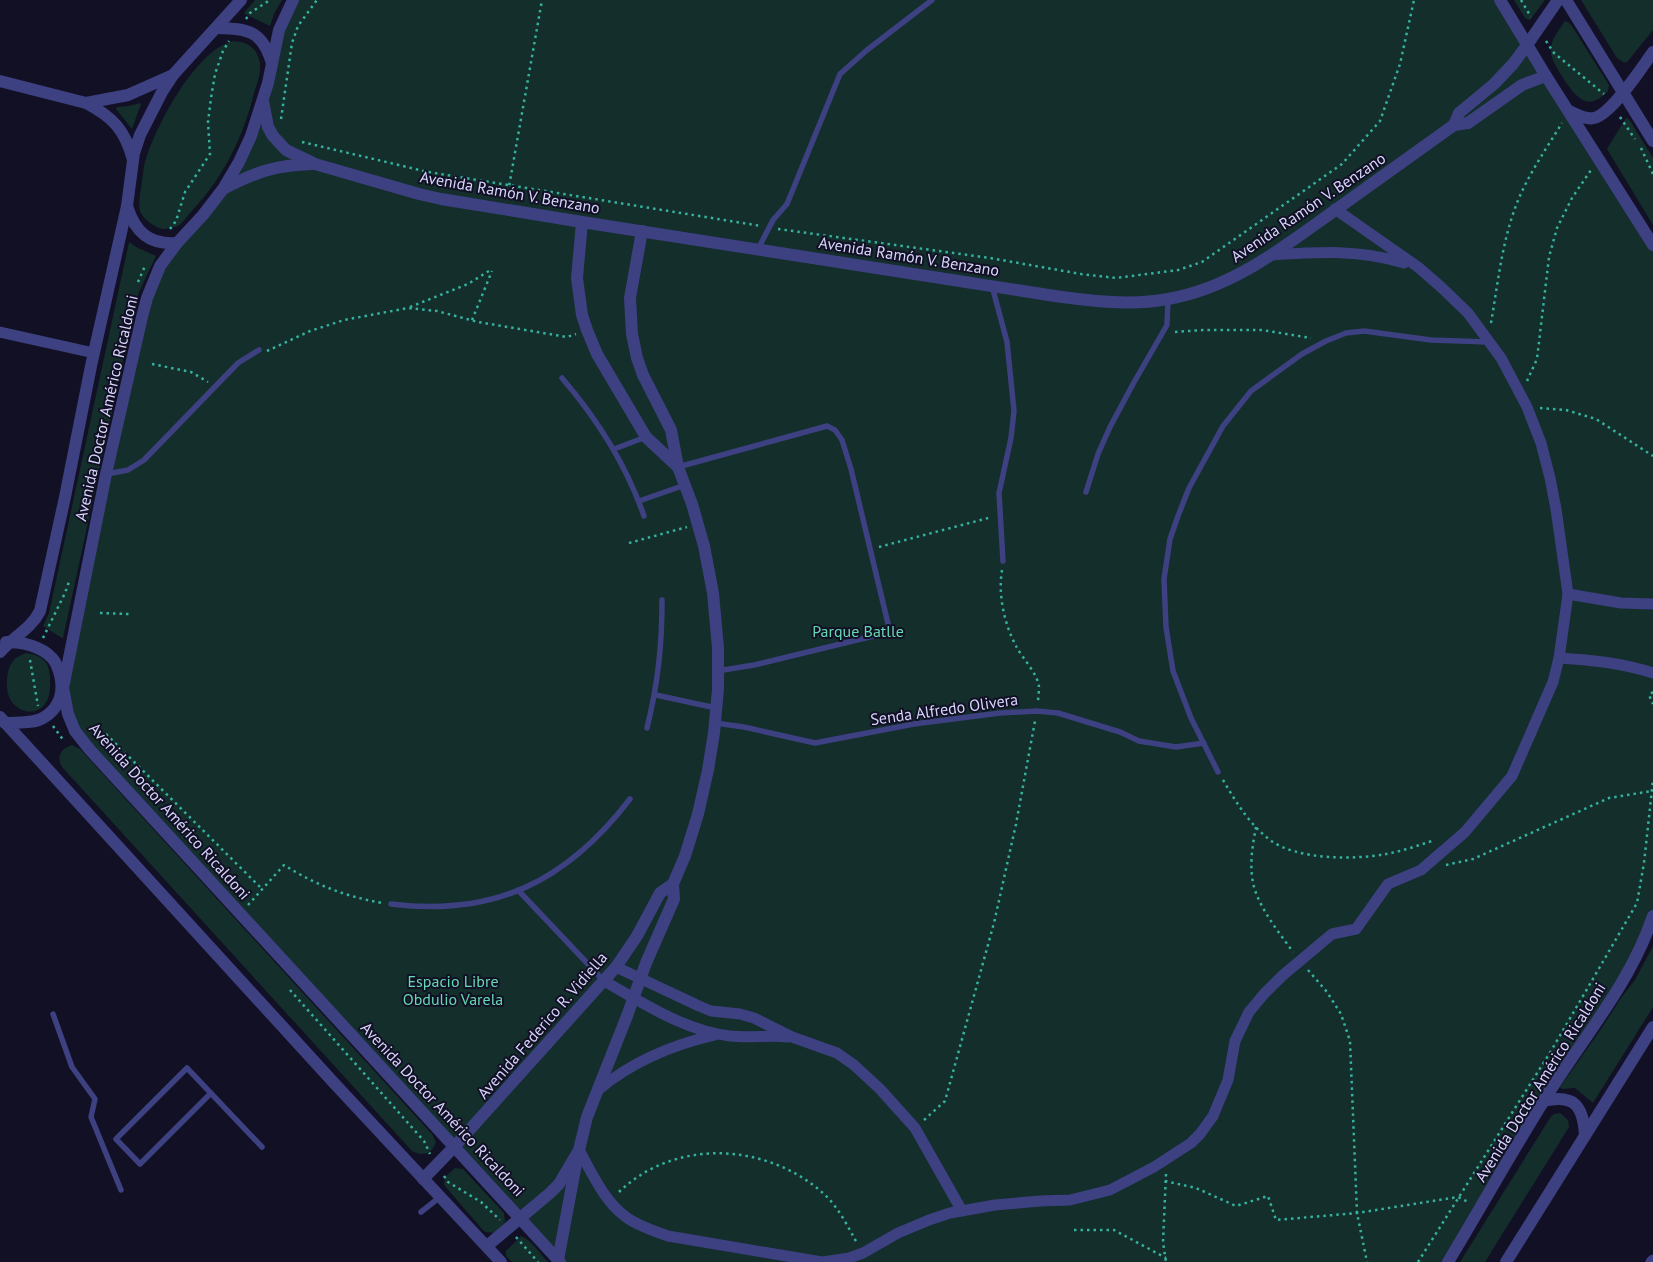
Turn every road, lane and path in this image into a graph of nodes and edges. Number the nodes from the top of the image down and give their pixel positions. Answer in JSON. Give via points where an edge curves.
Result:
{"nodes":[{"id":1,"x":241,"y":0,"type":"edge"},
{"id":2,"x":270,"y":0,"type":"edge"},
{"id":3,"x":293,"y":0,"type":"edge"},
{"id":4,"x":317,"y":0,"type":"edge"},
{"id":5,"x":542,"y":0,"type":"edge"},
{"id":6,"x":932,"y":0,"type":"edge"},
{"id":7,"x":1414,"y":0,"type":"edge"},
{"id":8,"x":1500,"y":0,"type":"edge"},
{"id":9,"x":1521,"y":0,"type":"edge"},
{"id":10,"x":1558,"y":0,"type":"edge"},
{"id":11,"x":1566,"y":0,"type":"edge"},
{"id":12,"x":217,"y":28,"type":"junction"},
{"id":13,"x":238,"y":29,"type":"junction"},
{"id":14,"x":1538,"y":30,"type":"junction"},
{"id":15,"x":1528,"y":45,"type":"junction"},
{"id":16,"x":1653,"y":52,"type":"edge"},
{"id":17,"x":272,"y":63,"type":"junction"},
{"id":18,"x":173,"y":75,"type":"junction"},
{"id":19,"x":1546,"y":76,"type":"junction"},
{"id":20,"x":0,"y":80,"type":"edge"},
{"id":21,"x":1623,"y":92,"type":"junction"},
{"id":22,"x":262,"y":100,"type":"junction"},
{"id":23,"x":86,"y":103,"type":"junction"},
{"id":24,"x":1612,"y":106,"type":"junction"},
{"id":25,"x":1569,"y":111,"type":"junction"},
{"id":26,"x":282,"y":123,"type":"dead end"},
{"id":27,"x":1454,"y":125,"type":"junction"},
{"id":28,"x":297,"y":140,"type":"dead end"},
{"id":29,"x":1653,"y":141,"type":"edge"},
{"id":30,"x":1599,"y":159,"type":"junction"},
{"id":31,"x":133,"y":160,"type":"junction"},
{"id":32,"x":315,"y":164,"type":"junction"},
{"id":33,"x":1653,"y":174,"type":"edge"},
{"id":34,"x":509,"y":184,"type":"junction"},
{"id":35,"x":223,"y":189,"type":"junction"},
{"id":36,"x":127,"y":206,"type":"junction"},
{"id":37,"x":504,"y":209,"type":"junction"},
{"id":38,"x":1335,"y":209,"type":"junction"},
{"id":39,"x":582,"y":222,"type":"junction"},
{"id":40,"x":769,"y":228,"type":"junction"},
{"id":41,"x":642,"y":231,"type":"junction"},
{"id":42,"x":161,"y":242,"type":"junction"},
{"id":43,"x":177,"y":243,"type":"junction"},
{"id":44,"x":1653,"y":245,"type":"edge"},
{"id":45,"x":758,"y":249,"type":"junction"},
{"id":46,"x":1272,"y":255,"type":"junction"},
{"id":47,"x":146,"y":264,"type":"dead end"},
{"id":48,"x":1418,"y":267,"type":"junction"},
{"id":49,"x":992,"y":286,"type":"junction"},
{"id":50,"x":136,"y":287,"type":"dead end"},
{"id":51,"x":1168,"y":299,"type":"junction"},
{"id":52,"x":408,"y":308,"type":"junction"},
{"id":53,"x":472,"y":320,"type":"junction"},
{"id":54,"x":587,"y":330,"type":"junction"},
{"id":55,"x":0,"y":332,"type":"edge"},
{"id":56,"x":1163,"y":333,"type":"junction"},
{"id":57,"x":1326,"y":341,"type":"junction"},
{"id":58,"x":1489,"y":342,"type":"junction"},
{"id":59,"x":259,"y":350,"type":"joint"},
{"id":60,"x":94,"y":353,"type":"junction"},
{"id":61,"x":152,"y":364,"type":"dead end"},
{"id":62,"x":562,"y":378,"type":"dead end"},
{"id":63,"x":216,"y":386,"type":"junction"},
{"id":64,"x":1524,"y":401,"type":"junction"},
{"id":65,"x":646,"y":437,"type":"junction"},
{"id":66,"x":614,"y":449,"type":"junction"},
{"id":67,"x":1653,"y":456,"type":"edge"},
{"id":68,"x":678,"y":467,"type":"junction"},
{"id":69,"x":106,"y":474,"type":"junction"},
{"id":70,"x":685,"y":485,"type":"junction"},
{"id":71,"x":1086,"y":492,"type":"dead end"},
{"id":72,"x":639,"y":501,"type":"junction"},
{"id":73,"x":1000,"y":515,"type":"junction"},
{"id":74,"x":644,"y":516,"type":"dead end"},
{"id":75,"x":698,"y":524,"type":"junction"},
{"id":76,"x":629,"y":543,"type":"dead end"},
{"id":77,"x":870,"y":549,"type":"junction"},
{"id":78,"x":1003,"y":561,"type":"joint"},
{"id":79,"x":73,"y":571,"type":"dead end"},
{"id":80,"x":1568,"y":594,"type":"junction"},
{"id":81,"x":662,"y":600,"type":"dead end"},
{"id":82,"x":1653,"y":604,"type":"edge"},
{"id":83,"x":100,"y":613,"type":"dead end"},
{"id":84,"x":129,"y":614,"type":"dead end"},
{"id":85,"x":5,"y":642,"type":"edge"},
{"id":86,"x":37,"y":647,"type":"junction"},
{"id":87,"x":0,"y":652,"type":"edge"},
{"id":88,"x":1559,"y":658,"type":"junction"},
{"id":89,"x":717,"y":671,"type":"junction"},
{"id":90,"x":1653,"y":673,"type":"edge"},
{"id":91,"x":63,"y":688,"type":"junction"},
{"id":92,"x":1653,"y":692,"type":"edge"},
{"id":93,"x":656,"y":694,"type":"junction"},
{"id":94,"x":1653,"y":704,"type":"edge"},
{"id":95,"x":716,"y":708,"type":"junction"},
{"id":96,"x":1037,"y":711,"type":"junction"},
{"id":97,"x":45,"y":716,"type":"junction"},
{"id":98,"x":3,"y":720,"type":"edge"},
{"id":99,"x":715,"y":723,"type":"junction"},
{"id":100,"x":647,"y":728,"type":"dead end"},
{"id":101,"x":106,"y":734,"type":"dead end"},
{"id":102,"x":1204,"y":742,"type":"junction"},
{"id":103,"x":68,"y":746,"type":"dead end"},
{"id":104,"x":1218,"y":772,"type":"joint"},
{"id":105,"x":1653,"y":780,"type":"edge"},
{"id":106,"x":1652,"y":790,"type":"edge"},
{"id":107,"x":630,"y":799,"type":"dead end"},
{"id":108,"x":1256,"y":827,"type":"junction"},
{"id":109,"x":1438,"y":840,"type":"dead end"},
{"id":110,"x":1420,"y":870,"type":"junction"},
{"id":111,"x":673,"y":884,"type":"junction"},
{"id":112,"x":262,"y":889,"type":"junction"},
{"id":113,"x":518,"y":890,"type":"junction"},
{"id":114,"x":391,"y":904,"type":"joint"},
{"id":115,"x":241,"y":913,"type":"junction"},
{"id":116,"x":1653,"y":916,"type":"edge"},
{"id":117,"x":1300,"y":962,"type":"junction"},
{"id":118,"x":616,"y":967,"type":"junction"},
{"id":119,"x":640,"y":979,"type":"junction"},
{"id":120,"x":604,"y":981,"type":"junction"},
{"id":121,"x":285,"y":984,"type":"dead end"},
{"id":122,"x":634,"y":998,"type":"junction"},
{"id":123,"x":53,"y":1014,"type":"dead end"},
{"id":124,"x":1653,"y":1027,"type":"edge"},
{"id":125,"x":719,"y":1034,"type":"junction"},
{"id":126,"x":792,"y":1038,"type":"junction"},
{"id":127,"x":598,"y":1090,"type":"junction"},
{"id":128,"x":211,"y":1093,"type":"junction"},
{"id":129,"x":1543,"y":1101,"type":"junction"},
{"id":130,"x":915,"y":1128,"type":"junction"},
{"id":131,"x":1585,"y":1135,"type":"junction"},
{"id":132,"x":455,"y":1146,"type":"junction"},
{"id":133,"x":262,"y":1147,"type":"dead end"},
{"id":134,"x":579,"y":1150,"type":"junction"},
{"id":135,"x":1166,"y":1158,"type":"junction"},
{"id":136,"x":436,"y":1166,"type":"junction"},
{"id":137,"x":423,"y":1179,"type":"junction"},
{"id":138,"x":1165,"y":1181,"type":"junction"},
{"id":139,"x":121,"y":1190,"type":"dead end"},
{"id":140,"x":440,"y":1197,"type":"junction"},
{"id":141,"x":1458,"y":1197,"type":"junction"},
{"id":142,"x":610,"y":1201,"type":"junction"},
{"id":143,"x":1481,"y":1209,"type":"junction"},
{"id":144,"x":962,"y":1211,"type":"junction"},
{"id":145,"x":421,"y":1212,"type":"dead end"},
{"id":146,"x":1357,"y":1213,"type":"junction"},
{"id":147,"x":521,"y":1218,"type":"junction"},
{"id":148,"x":509,"y":1229,"type":"junction"},
{"id":149,"x":1074,"y":1230,"type":"dead end"},
{"id":150,"x":488,"y":1246,"type":"junction"},
{"id":151,"x":862,"y":1253,"type":"junction"},
{"id":152,"x":1166,"y":1260,"type":"edge"},
{"id":153,"x":559,"y":1261,"type":"edge"},
{"id":154,"x":501,"y":1262,"type":"edge"},
{"id":155,"x":538,"y":1262,"type":"edge"},
{"id":156,"x":822,"y":1262,"type":"edge"},
{"id":157,"x":1368,"y":1262,"type":"edge"},
{"id":158,"x":1418,"y":1262,"type":"edge"},
{"id":159,"x":1448,"y":1262,"type":"edge"},
{"id":160,"x":1506,"y":1262,"type":"edge"}],
"edges":[{"from":1,"to":12,"type":"street","name":"Avenida Doctor Américo Ricaldoni"},
{"from":2,"to":13,"type":"path","via":[[250,13]]},
{"from":3,"to":17,"type":"street","name":"Avenida Doctor Américo Ricaldoni","via":[[279,30]]},
{"from":4,"to":26,"type":"path","via":[[298,26],[292,43]]},
{"from":5,"to":34,"type":"path"},
{"from":6,"to":40,"type":"lane","via":[[840,74],[787,204]]},
{"from":7,"to":40,"type":"path","via":[[1400,64],[1380,121],[1342,164],[1202,262],[1178,270],[1116,278]]},
{"from":8,"to":15,"type":"street"},
{"from":9,"to":14,"type":"path"},
{"from":10,"to":14,"type":"street","name":"Avenida Ramón V. Benzano"},
{"from":11,"to":21,"type":"street"},
{"from":12,"to":13,"type":"street"},
{"from":12,"to":18,"type":"street","name":"Avenida Doctor Américo Ricaldoni"},
{"from":13,"to":17,"type":"street","via":[[255,34],[262,41]]},
{"from":13,"to":42,"type":"path","via":[[223,51],[215,74],[208,122],[210,154],[185,192],[176,221]]},
{"from":14,"to":15,"type":"street","name":"Avenida Ramón V. Benzano"},
{"from":14,"to":24,"type":"path","via":[[1554,53],[1602,92]]},
{"from":15,"to":19,"type":"street"},
{"from":15,"to":27,"type":"street","name":"Avenida Ramón V. Benzano","via":[[1494,84],[1459,113]]},
{"from":16,"to":21,"type":"street"},
{"from":17,"to":22,"type":"street","name":"Avenida Doctor Américo Ricaldoni"},
{"from":18,"to":23,"type":"street","via":[[128,95]]},
{"from":18,"to":31,"type":"street","name":"Avenida Doctor Américo Ricaldoni","via":[[140,135]]},
{"from":19,"to":25,"type":"street"},
{"from":19,"to":27,"type":"street","name":"Avenida Ramón V. Benzano","via":[[1522,85],[1468,123]]},
{"from":20,"to":23,"type":"street"},
{"from":21,"to":24,"type":"street"},
{"from":21,"to":29,"type":"street"},
{"from":22,"to":32,"type":"street","name":"Avenida Ramón V. Benzano","via":[[273,136],[286,150]]},
{"from":22,"to":35,"type":"street","name":"Avenida Doctor Américo Ricaldoni","via":[[251,136]]},
{"from":23,"to":31,"type":"street","via":[[106,114],[125,134]]},
{"from":24,"to":25,"type":"street","via":[[1594,119]]},
{"from":24,"to":33,"type":"path","via":[[1641,149]]},
{"from":25,"to":30,"type":"street"},
{"from":25,"to":58,"type":"path","via":[[1525,184],[1510,223]]},
{"from":27,"to":38,"type":"street","name":"Avenida Ramón V. Benzano"},
{"from":28,"to":34,"type":"path","via":[[428,172]]},
{"from":30,"to":44,"type":"street"},
{"from":30,"to":64,"type":"path","via":[[1572,198],[1557,228],[1549,257],[1537,359]]},
{"from":31,"to":36,"type":"street","name":"Avenida Doctor Américo Ricaldoni"},
{"from":32,"to":35,"type":"street","name":"Avenida Ramón V. Benzano","via":[[272,168]]},
{"from":32,"to":37,"type":"street","name":"Avenida Ramón V. Benzano","via":[[419,194]]},
{"from":34,"to":37,"type":"path"},
{"from":34,"to":40,"type":"path"},
{"from":35,"to":43,"type":"street","name":"Avenida Doctor Américo Ricaldoni"},
{"from":36,"to":42,"type":"street","via":[[136,228],[145,236]]},
{"from":36,"to":60,"type":"street","name":"Avenida Doctor Américo Ricaldoni"},
{"from":37,"to":39,"type":"street","name":"Avenida Ramón V. Benzano"},
{"from":38,"to":46,"type":"street","name":"Avenida Ramón V. Benzano"},
{"from":38,"to":48,"type":"street"},
{"from":39,"to":41,"type":"street","name":"Avenida Ramón V. Benzano"},
{"from":39,"to":54,"type":"street","name":"Avenida Federico R. Vidiella","via":[[577,278]]},
{"from":40,"to":45,"type":"lane"},
{"from":41,"to":45,"type":"street","name":"Avenida Ramón V. Benzano"},
{"from":41,"to":68,"type":"street","name":"Avenida Federico R. Vidiella","via":[[630,298],[632,334],[643,375],[671,430]]},
{"from":42,"to":43,"type":"street"},
{"from":43,"to":69,"type":"street","name":"Avenida Doctor Américo Ricaldoni","via":[[160,266],[147,298]]},
{"from":45,"to":49,"type":"street","name":"Avenida Ramón V. Benzano"},
{"from":46,"to":48,"type":"street","via":[[1355,252],[1387,257]]},
{"from":46,"to":51,"type":"street","name":"Avenida Ramón V. Benzano","via":[[1210,289]]},
{"from":47,"to":50,"type":"path"},
{"from":48,"to":58,"type":"street","via":[[1468,313]]},
{"from":49,"to":51,"type":"street","name":"Avenida Ramón V. Benzano","via":[[1087,301],[1143,303]]},
{"from":49,"to":73,"type":"lane","via":[[1007,342],[1014,410],[999,493]]},
{"from":51,"to":56,"type":"lane","via":[[1167,325]]},
{"from":52,"to":53,"type":"path"},
{"from":52,"to":53,"type":"path","via":[[468,284],[492,269]]},
{"from":52,"to":59,"type":"path","via":[[344,320],[310,331],[269,352]]},
{"from":53,"to":54,"type":"path","via":[[567,337]]},
{"from":54,"to":65,"type":"street","name":"Avenida Federico R. Vidiella","via":[[597,354]]},
{"from":55,"to":60,"type":"street"},
{"from":56,"to":57,"type":"path","via":[[1262,330]]},
{"from":56,"to":71,"type":"lane","via":[[1110,427]]},
{"from":57,"to":58,"type":"lane","via":[[1346,333],[1364,331],[1431,340]]},
{"from":57,"to":102,"type":"lane","via":[[1251,391],[1238,406],[1223,426],[1189,488],[1170,539],[1164,578],[1166,627],[1173,671]]},
{"from":58,"to":64,"type":"street"},
{"from":59,"to":63,"type":"lane","via":[[238,363]]},
{"from":60,"to":85,"type":"street","name":"Avenida Doctor Américo Ricaldoni","via":[[40,611],[32,624]]},
{"from":61,"to":63,"type":"path","via":[[191,372]]},
{"from":62,"to":66,"type":"lane","via":[[593,416]]},
{"from":63,"to":69,"type":"lane","via":[[144,460],[128,470]]},
{"from":64,"to":67,"type":"path","via":[[1596,419]]},
{"from":64,"to":80,"type":"street","via":[[1541,443],[1550,478]]},
{"from":65,"to":66,"type":"lane"},
{"from":65,"to":68,"type":"street","name":"Avenida Federico R. Vidiella"},
{"from":66,"to":72,"type":"lane"},
{"from":68,"to":70,"type":"street","name":"Avenida Federico R. Vidiella"},
{"from":68,"to":77,"type":"lane","via":[[827,426],[835,430],[842,440]]},
{"from":69,"to":91,"type":"street","name":"Avenida Doctor Américo Ricaldoni"},
{"from":70,"to":72,"type":"lane"},
{"from":70,"to":75,"type":"street","name":"Avenida Federico R. Vidiella"},
{"from":72,"to":74,"type":"lane"},
{"from":73,"to":77,"type":"path"},
{"from":73,"to":78,"type":"lane"},
{"from":75,"to":76,"type":"path"},
{"from":75,"to":89,"type":"street","name":"Avenida Federico R. Vidiella","via":[[713,593]]},
{"from":77,"to":89,"type":"lane","via":[[890,632],[754,666]]},
{"from":78,"to":96,"type":"path","via":[[1000,586],[1003,610],[1015,645],[1036,677],[1039,686]]},
{"from":79,"to":86,"type":"path","via":[[66,593]]},
{"from":80,"to":82,"type":"street","via":[[1621,603]]},
{"from":80,"to":88,"type":"street"},
{"from":81,"to":93,"type":"lane"},
{"from":83,"to":84,"type":"path"},
{"from":85,"to":86,"type":"street"},
{"from":85,"to":87,"type":"street","name":"Avenida Doctor Américo Ricaldoni"},
{"from":86,"to":91,"type":"street","via":[[57,664]]},
{"from":86,"to":97,"type":"path","via":[[29,661],[38,707]]},
{"from":88,"to":90,"type":"street","via":[[1609,662]]},
{"from":88,"to":110,"type":"street","via":[[1553,682],[1512,776],[1465,832]]},
{"from":89,"to":95,"type":"street","name":"Avenida Federico R. Vidiella"},
{"from":91,"to":97,"type":"street","via":[[58,703]]},
{"from":91,"to":115,"type":"street","name":"Avenida Doctor Américo Ricaldoni","via":[[75,731],[90,750]]},
{"from":92,"to":94,"type":"path","via":[[1649,695]]},
{"from":93,"to":95,"type":"lane"},
{"from":93,"to":100,"type":"lane"},
{"from":95,"to":99,"type":"street","name":"Avenida Federico R. Vidiella"},
{"from":96,"to":99,"type":"lane","name":"Senda Alfredo Olivera","via":[[914,724],[815,743]]},
{"from":96,"to":102,"type":"lane","name":"Senda Alfredo Olivera","via":[[1058,713],[1139,741],[1176,747]]},
{"from":96,"to":130,"type":"path","via":[[994,923],[945,1101]]},
{"from":97,"to":98,"type":"street","via":[[27,722]]},
{"from":97,"to":103,"type":"path"},
{"from":98,"to":137,"type":"street"},
{"from":99,"to":111,"type":"street","name":"Avenida Federico R. Vidiella","via":[[698,814]]},
{"from":101,"to":112,"type":"path"},
{"from":102,"to":104,"type":"lane"},
{"from":104,"to":108,"type":"path","via":[[1239,808]]},
{"from":105,"to":106,"type":"path"},
{"from":106,"to":110,"type":"path","via":[[1609,798],[1473,859]]},
{"from":106,"to":141,"type":"path","via":[[1637,903],[1551,1051]]},
{"from":107,"to":113,"type":"lane","via":[[592,844],[570,862]]},
{"from":108,"to":109,"type":"path","via":[[1286,849],[1341,857],[1386,854]]},
{"from":108,"to":117,"type":"path","via":[[1252,850],[1256,893]]},
{"from":110,"to":117,"type":"street","via":[[1388,884],[1356,929],[1332,934]]},
{"from":111,"to":118,"type":"street","name":"Avenida Federico R. Vidiella","via":[[660,893]]},
{"from":111,"to":119,"type":"street","name":"Avenida Federico R. Vidiella","via":[[674,899]]},
{"from":112,"to":114,"type":"path","via":[[284,865],[332,891]]},
{"from":112,"to":115,"type":"path"},
{"from":113,"to":114,"type":"lane","via":[[485,901],[443,908]]},
{"from":113,"to":120,"type":"lane"},
{"from":115,"to":132,"type":"street","name":"Avenida Doctor Américo Ricaldoni"},
{"from":116,"to":129,"type":"street","name":"Avenida Doctor Américo Ricaldoni","via":[[1617,990]]},
{"from":117,"to":135,"type":"street","via":[[1282,976],[1249,1012],[1235,1041],[1228,1080],[1214,1116],[1191,1143]]},
{"from":117,"to":146,"type":"path","via":[[1342,1014],[1350,1041]]},
{"from":118,"to":119,"type":"street"},
{"from":118,"to":120,"type":"street","name":"Avenida Federico R. Vidiella"},
{"from":119,"to":122,"type":"street","name":"Avenida Federico R. Vidiella"},
{"from":119,"to":126,"type":"street","via":[[711,1011],[754,1018]]},
{"from":120,"to":122,"type":"street"},
{"from":120,"to":132,"type":"street","name":"Avenida Federico R. Vidiella"},
{"from":121,"to":136,"type":"path","via":[[424,1141]]},
{"from":122,"to":125,"type":"street","via":[[689,1026]]},
{"from":122,"to":127,"type":"street","name":"Avenida Federico R. Vidiella"},
{"from":123,"to":139,"type":"lane","via":[[72,1067],[95,1099],[91,1117]]},
{"from":124,"to":131,"type":"street"},
{"from":125,"to":126,"type":"street"},
{"from":125,"to":127,"type":"street","via":[[658,1051],[623,1070]]},
{"from":126,"to":130,"type":"street","via":[[837,1053],[854,1065],[880,1088]]},
{"from":127,"to":134,"type":"street","name":"Avenida Federico R. Vidiella"},
{"from":128,"to":128,"type":"lane","via":[[187,1068],[116,1139],[140,1164]]},
{"from":128,"to":133,"type":"lane"},
{"from":129,"to":131,"type":"street","via":[[1557,1098],[1579,1106]]},
{"from":129,"to":143,"type":"street","name":"Avenida Doctor Américo Ricaldoni"},
{"from":130,"to":144,"type":"street"},
{"from":131,"to":160,"type":"street"},
{"from":132,"to":136,"type":"street","name":"Avenida Federico R. Vidiella"},
{"from":132,"to":147,"type":"street","name":"Avenida Doctor Américo Ricaldoni"},
{"from":134,"to":142,"type":"street"},
{"from":134,"to":147,"type":"street","name":"Avenida Federico R. Vidiella","via":[[559,1184]]},
{"from":134,"to":153,"type":"street","name":"Avenida Federico R. Vidiella"},
{"from":135,"to":138,"type":"path"},
{"from":135,"to":144,"type":"street","via":[[1110,1190],[1070,1200],[996,1205]]},
{"from":136,"to":137,"type":"street","name":"Avenida Federico R. Vidiella"},
{"from":136,"to":148,"type":"path","via":[[448,1182],[481,1202]]},
{"from":137,"to":140,"type":"street"},
{"from":138,"to":146,"type":"path","via":[[1196,1188],[1236,1206],[1268,1196],[1276,1220]]},
{"from":138,"to":152,"type":"path","via":[[1162,1242]]},
{"from":140,"to":145,"type":"lane"},
{"from":140,"to":150,"type":"street"},
{"from":141,"to":143,"type":"path"},
{"from":141,"to":146,"type":"path"},
{"from":141,"to":158,"type":"path"},
{"from":142,"to":151,"type":"path","via":[[645,1173],[672,1161],[706,1153],[756,1157],[795,1174],[827,1197]]},
{"from":142,"to":156,"type":"street","via":[[625,1216],[668,1236]]},
{"from":143,"to":159,"type":"street","name":"Avenida Doctor Américo Ricaldoni"},
{"from":144,"to":151,"type":"street","via":[[898,1233]]},
{"from":146,"to":157,"type":"path"},
{"from":147,"to":148,"type":"street","name":"Avenida Federico R. Vidiella"},
{"from":147,"to":153,"type":"street","name":"Avenida Doctor Américo Ricaldoni"},
{"from":148,"to":150,"type":"street","name":"Avenida Federico R. Vidiella"},
{"from":148,"to":155,"type":"path"},
{"from":149,"to":152,"type":"path","via":[[1114,1230]]},
{"from":150,"to":154,"type":"street"},
{"from":151,"to":156,"type":"street"}]}
